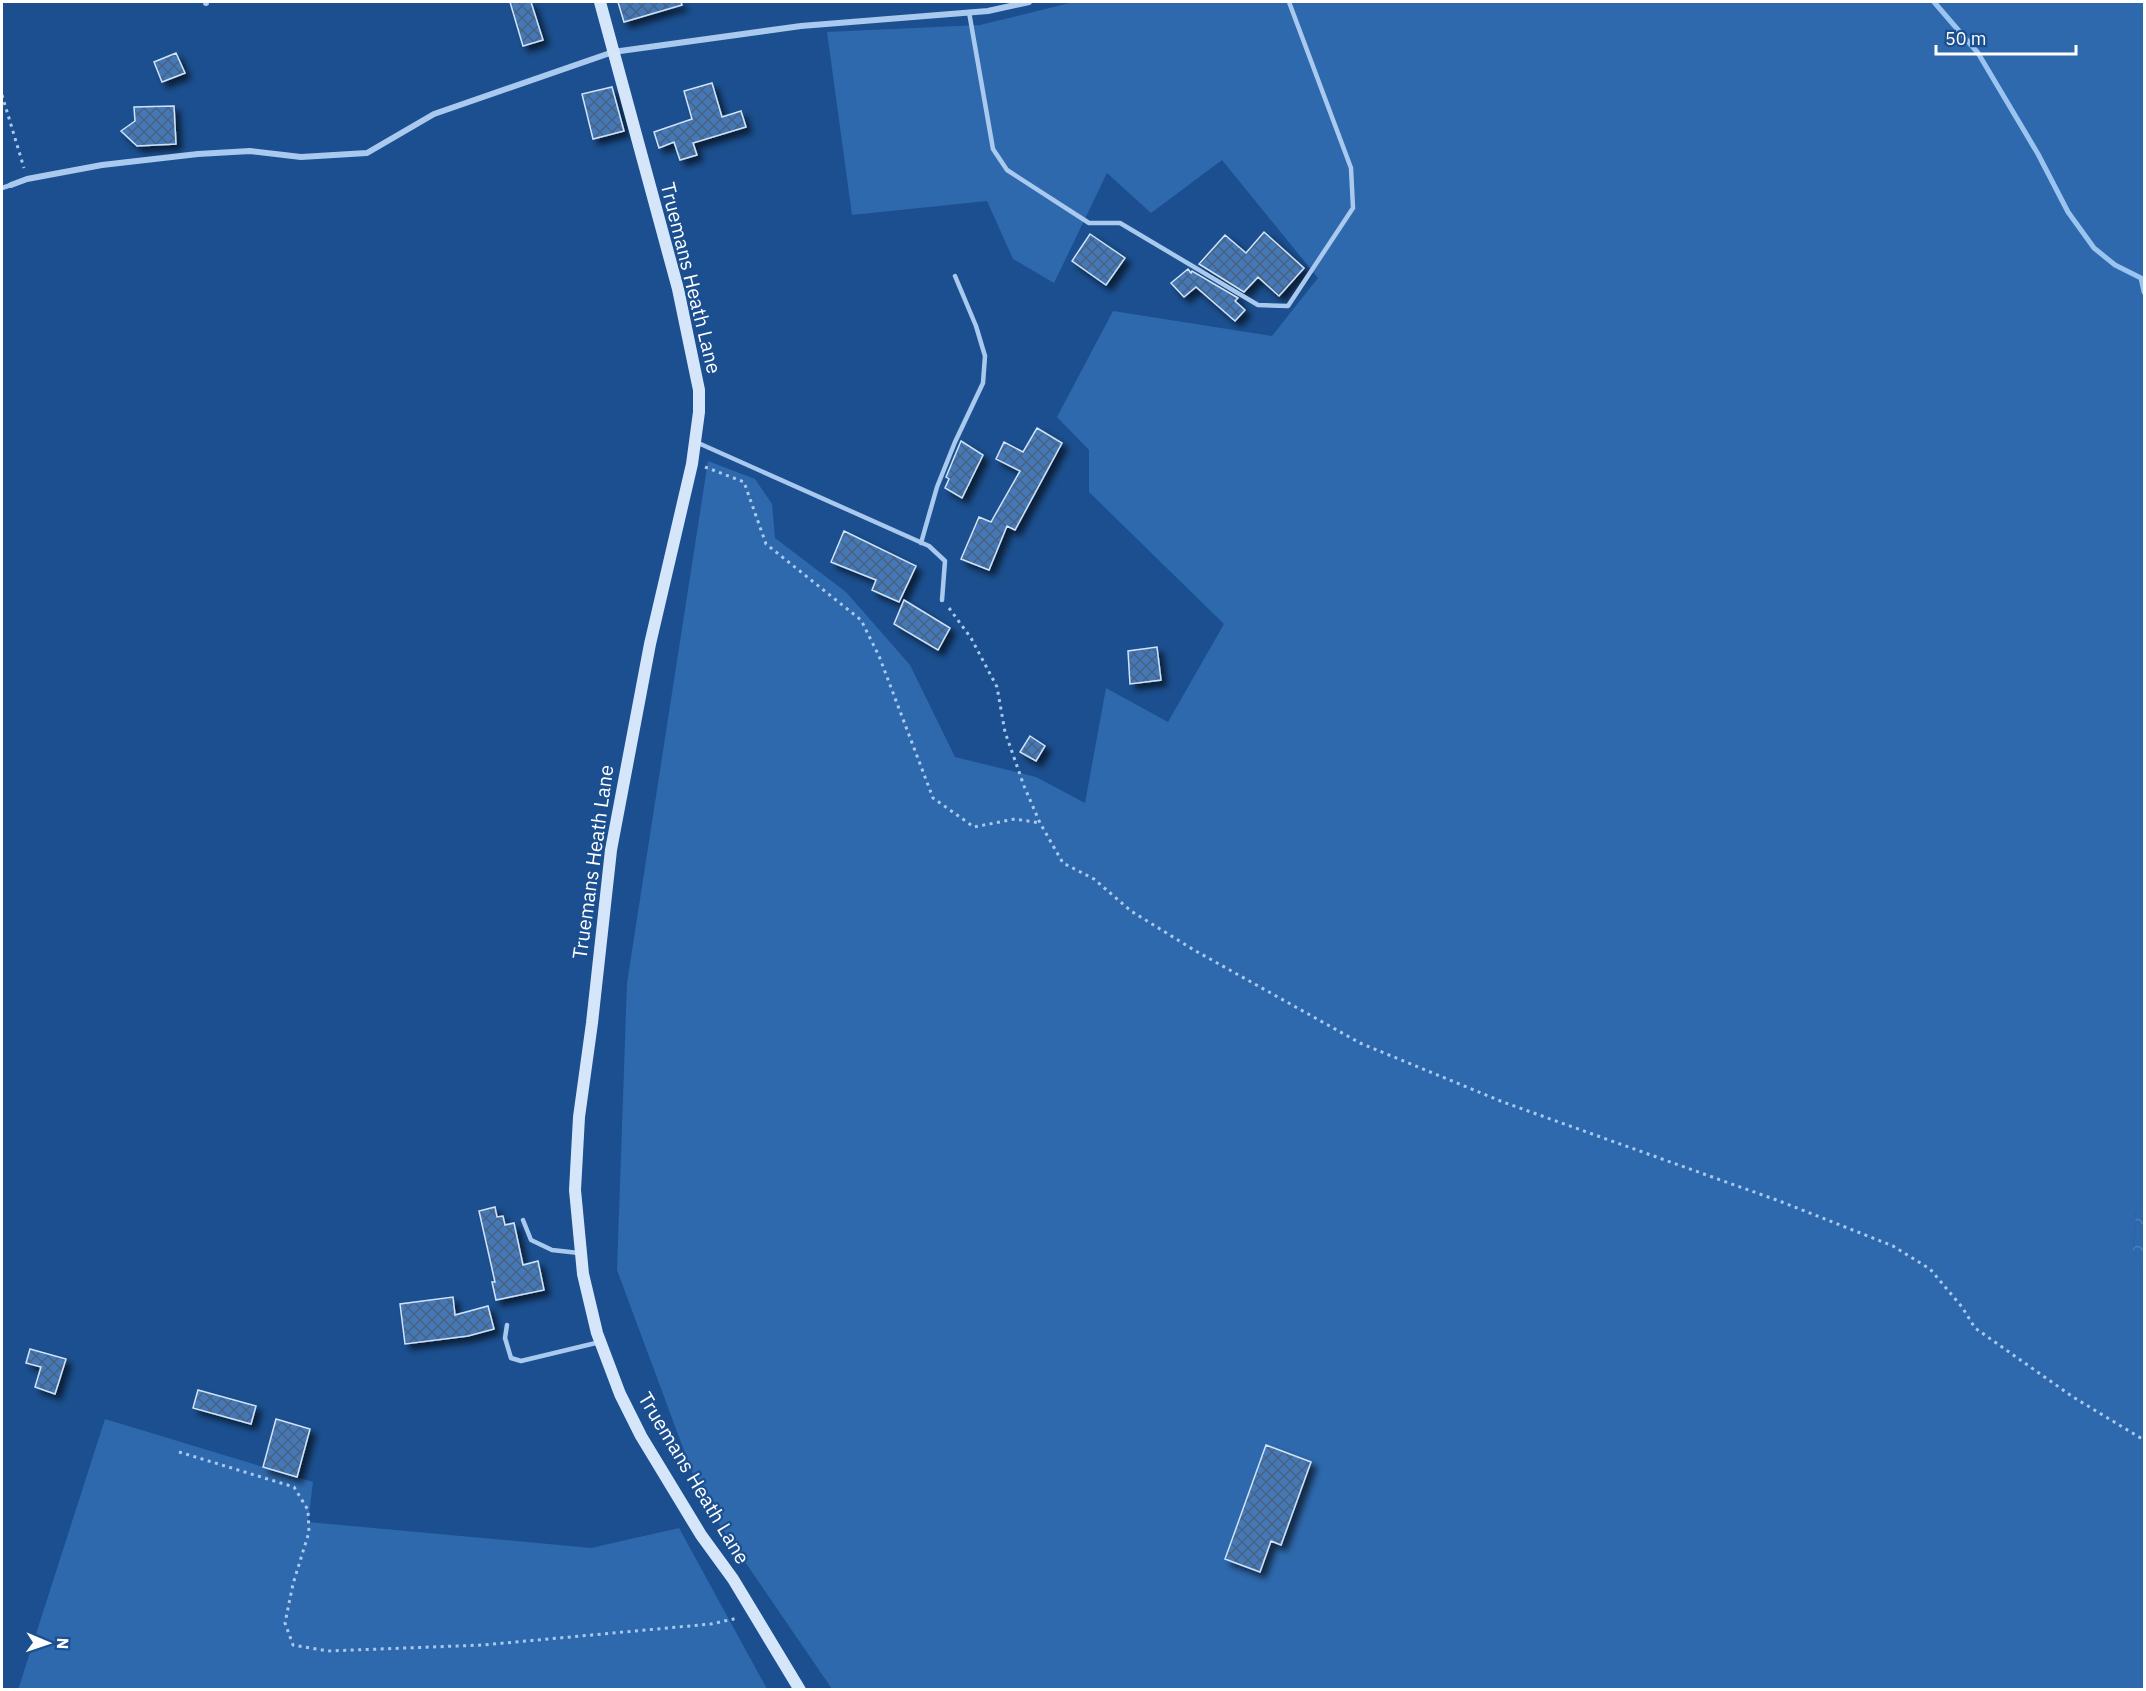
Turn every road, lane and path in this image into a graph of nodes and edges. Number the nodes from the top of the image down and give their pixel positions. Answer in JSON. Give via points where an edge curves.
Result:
{"nodes":[{"id":1,"x":600,"y":2,"type":"edge"},
{"id":2,"x":1029,"y":2,"type":"edge"},
{"id":3,"x":1289,"y":2,"type":"edge"},
{"id":4,"x":969,"y":12,"type":"junction"},
{"id":5,"x":613,"y":52,"type":"junction"},
{"id":6,"x":2,"y":95,"type":"edge"},
{"id":7,"x":27,"y":179,"type":"junction"},
{"id":8,"x":11,"y":185,"type":"joint"},
{"id":9,"x":2,"y":188,"type":"edge"},
{"id":10,"x":955,"y":276,"type":"dead end"},
{"id":11,"x":696,"y":442,"type":"junction"},
{"id":12,"x":704,"y":467,"type":"dead end"},
{"id":13,"x":921,"y":543,"type":"junction"},
{"id":14,"x":942,"y":600,"type":"joint"},
{"id":15,"x":1040,"y":823,"type":"junction"},
{"id":16,"x":523,"y":1220,"type":"dead end"},
{"id":17,"x":581,"y":1253,"type":"junction"},
{"id":18,"x":507,"y":1325,"type":"dead end"},
{"id":19,"x":600,"y":1342,"type":"junction"},
{"id":20,"x":2145,"y":1440,"type":"edge"},
{"id":21,"x":179,"y":1452,"type":"dead end"},
{"id":22,"x":754,"y":1614,"type":"junction"},
{"id":23,"x":800,"y":1689,"type":"edge"}],
"edges":[{"from":1,"to":5,"type":"street","name":"Truemans Heath Lane"},
{"from":2,"to":4,"type":"street"},
{"from":3,"to":4,"type":"lane","via":[[1351,168],[1353,208],[1288,306],[1258,305],[1120,223],[1089,223],[1007,171],[993,150]]},
{"from":4,"to":5,"type":"street","via":[[801,26]]},
{"from":5,"to":7,"type":"street","via":[[435,114],[367,153],[301,157],[250,151],[198,154],[102,165]]},
{"from":5,"to":11,"type":"street","name":"Truemans Heath Lane","via":[[678,289],[699,390]]},
{"from":6,"to":7,"type":"path"},
{"from":7,"to":8,"type":"street"},
{"from":8,"to":9,"type":"lane"},
{"from":10,"to":13,"type":"lane","via":[[985,356],[983,383],[937,487]]},
{"from":11,"to":13,"type":"lane"},
{"from":11,"to":17,"type":"street","name":"Truemans Heath Lane","via":[[650,644],[611,850],[579,1117],[575,1190]]},
{"from":12,"to":15,"type":"path","via":[[744,482],[766,544],[861,620],[879,656],[933,798],[974,827],[1015,819]]},
{"from":13,"to":14,"type":"lane","via":[[945,561]]},
{"from":14,"to":15,"type":"path","via":[[971,638],[998,687],[1005,732]]},
{"from":15,"to":20,"type":"path","via":[[1063,863],[1094,879],[1131,911],[1360,1043],[1503,1102],[1893,1246],[1930,1269],[1975,1328],[2073,1397]]},
{"from":16,"to":17,"type":"lane","via":[[531,1240],[552,1250]]},
{"from":17,"to":19,"type":"street","name":"Truemans Heath Lane"},
{"from":18,"to":19,"type":"lane","via":[[505,1338],[511,1358],[521,1360]]},
{"from":19,"to":22,"type":"street","name":"Truemans Heath Lane","via":[[641,1436]]},
{"from":21,"to":22,"type":"path","via":[[294,1487],[302,1498],[308,1510],[309,1532],[285,1623],[293,1645],[328,1651],[483,1645],[711,1623]]},
{"from":22,"to":23,"type":"street","name":"Truemans Heath Lane"}]}
